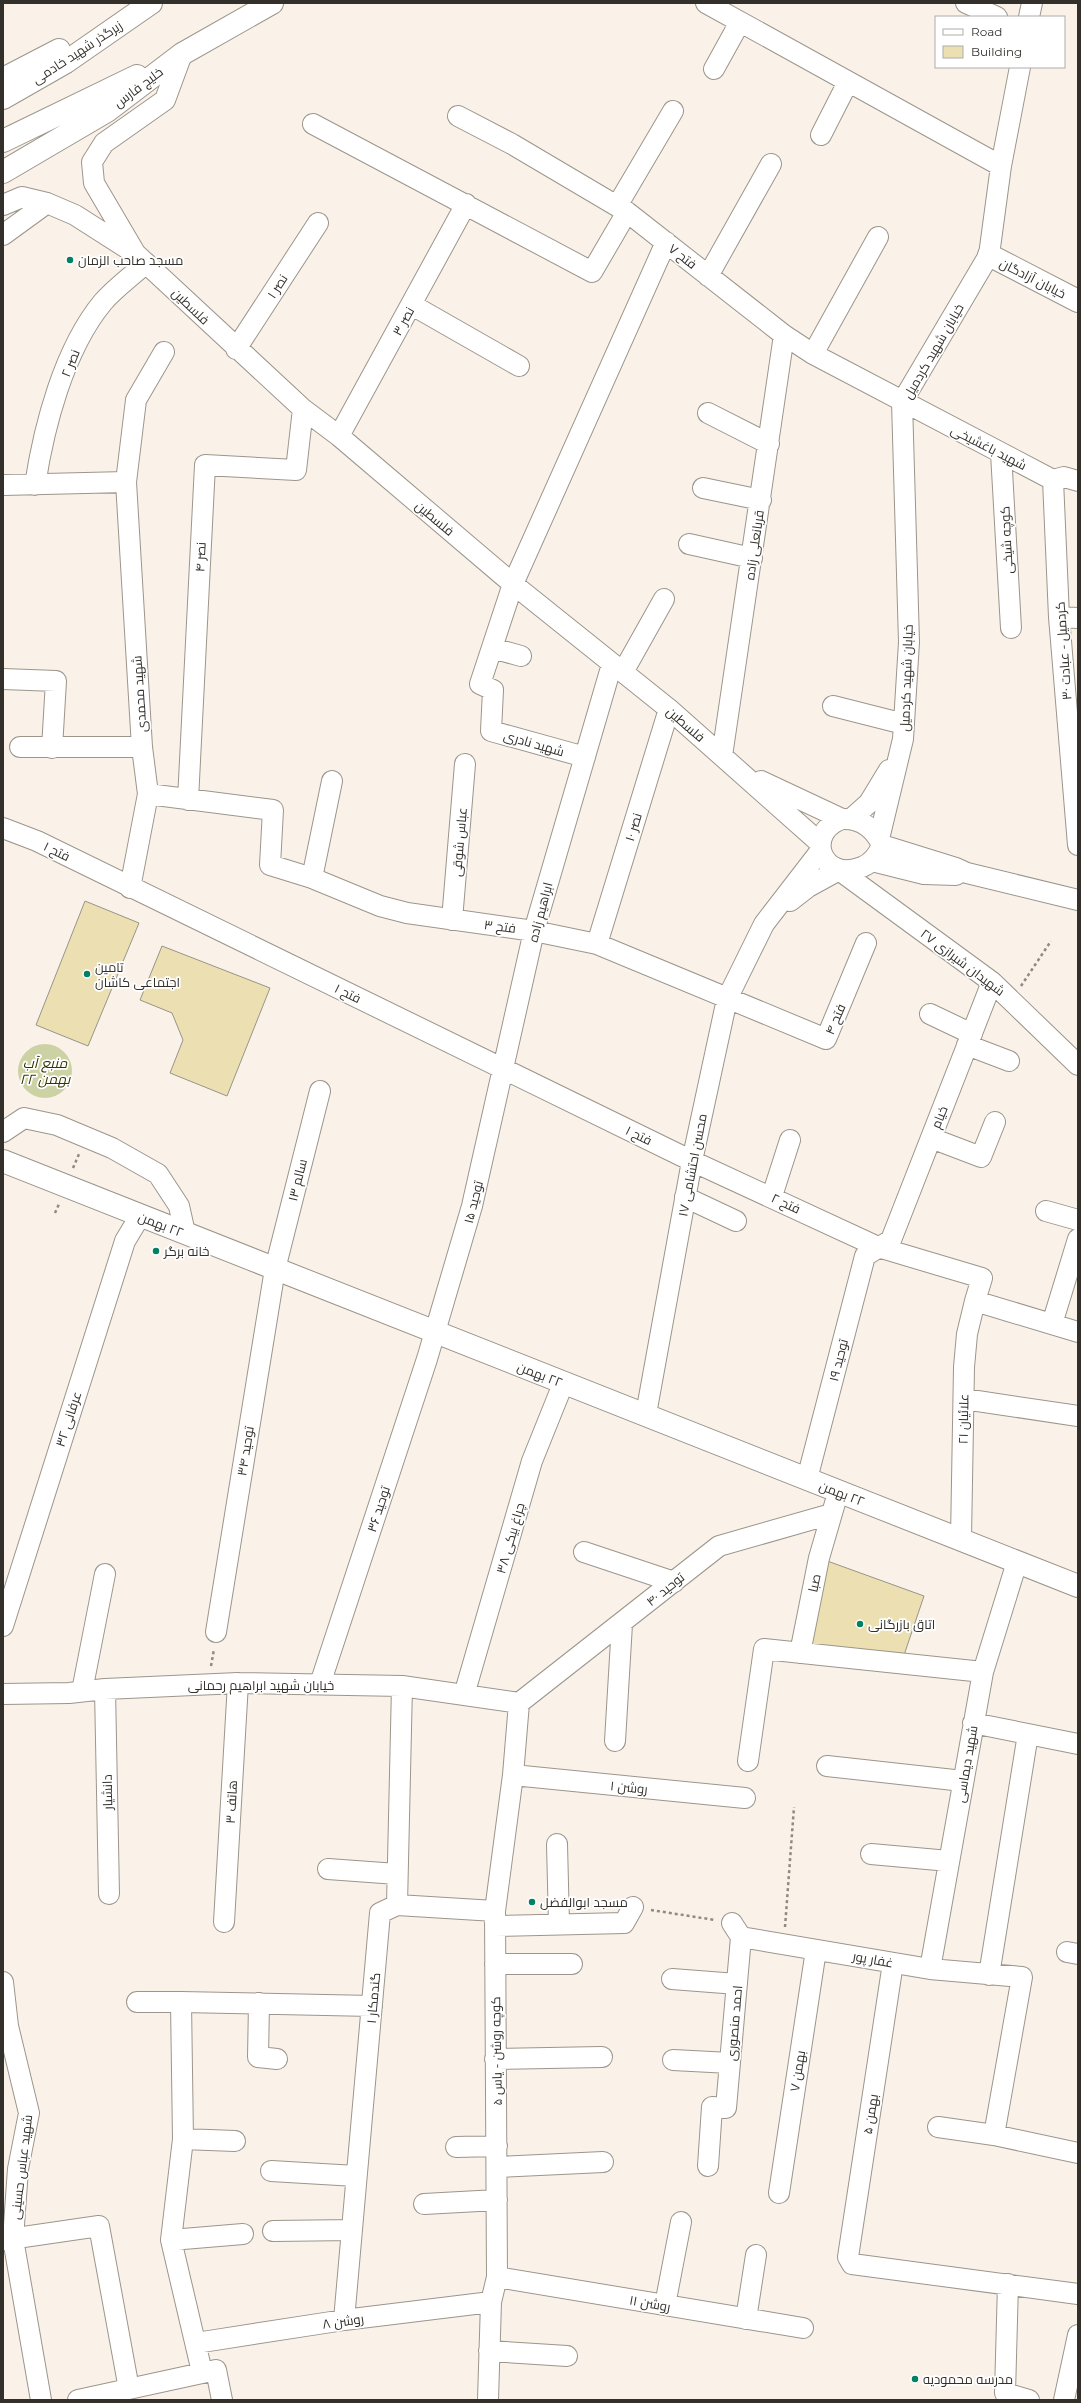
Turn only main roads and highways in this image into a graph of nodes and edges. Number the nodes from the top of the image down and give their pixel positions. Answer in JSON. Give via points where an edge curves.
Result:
{"nodes":[{"id":1,"x":150,"y":3,"type":"edge"},
{"id":2,"x":272,"y":3,"type":"edge"},
{"id":3,"x":182,"y":54,"type":"junction"},
{"id":4,"x":3,"y":79,"type":"edge"},
{"id":5,"x":3,"y":98,"type":"edge"},
{"id":6,"x":3,"y":141,"type":"edge"},
{"id":7,"x":3,"y":172,"type":"edge"},
{"id":8,"x":988,"y":255,"type":"road end"},
{"id":9,"x":1078,"y":301,"type":"edge"},
{"id":10,"x":3,"y":1161,"type":"edge"},
{"id":11,"x":1078,"y":1586,"type":"edge"}],
"edges":[{"from":1,"to":4,"type":"main road"},
{"from":1,"to":5,"type":"main road","name":"زیرگذر شهید خادمی","via":[[66,62]]},
{"from":2,"to":3,"type":"main road","name":"خلیج فارس"},
{"from":3,"to":6,"type":"main road"},
{"from":3,"to":7,"type":"main road","name":"خلیج فارس","via":[[107,111]]},
{"from":8,"to":9,"type":"main road","name":"خیابان آزادگان"},
{"from":10,"to":11,"type":"main road","name":"٢٢ بهمن"}]}
